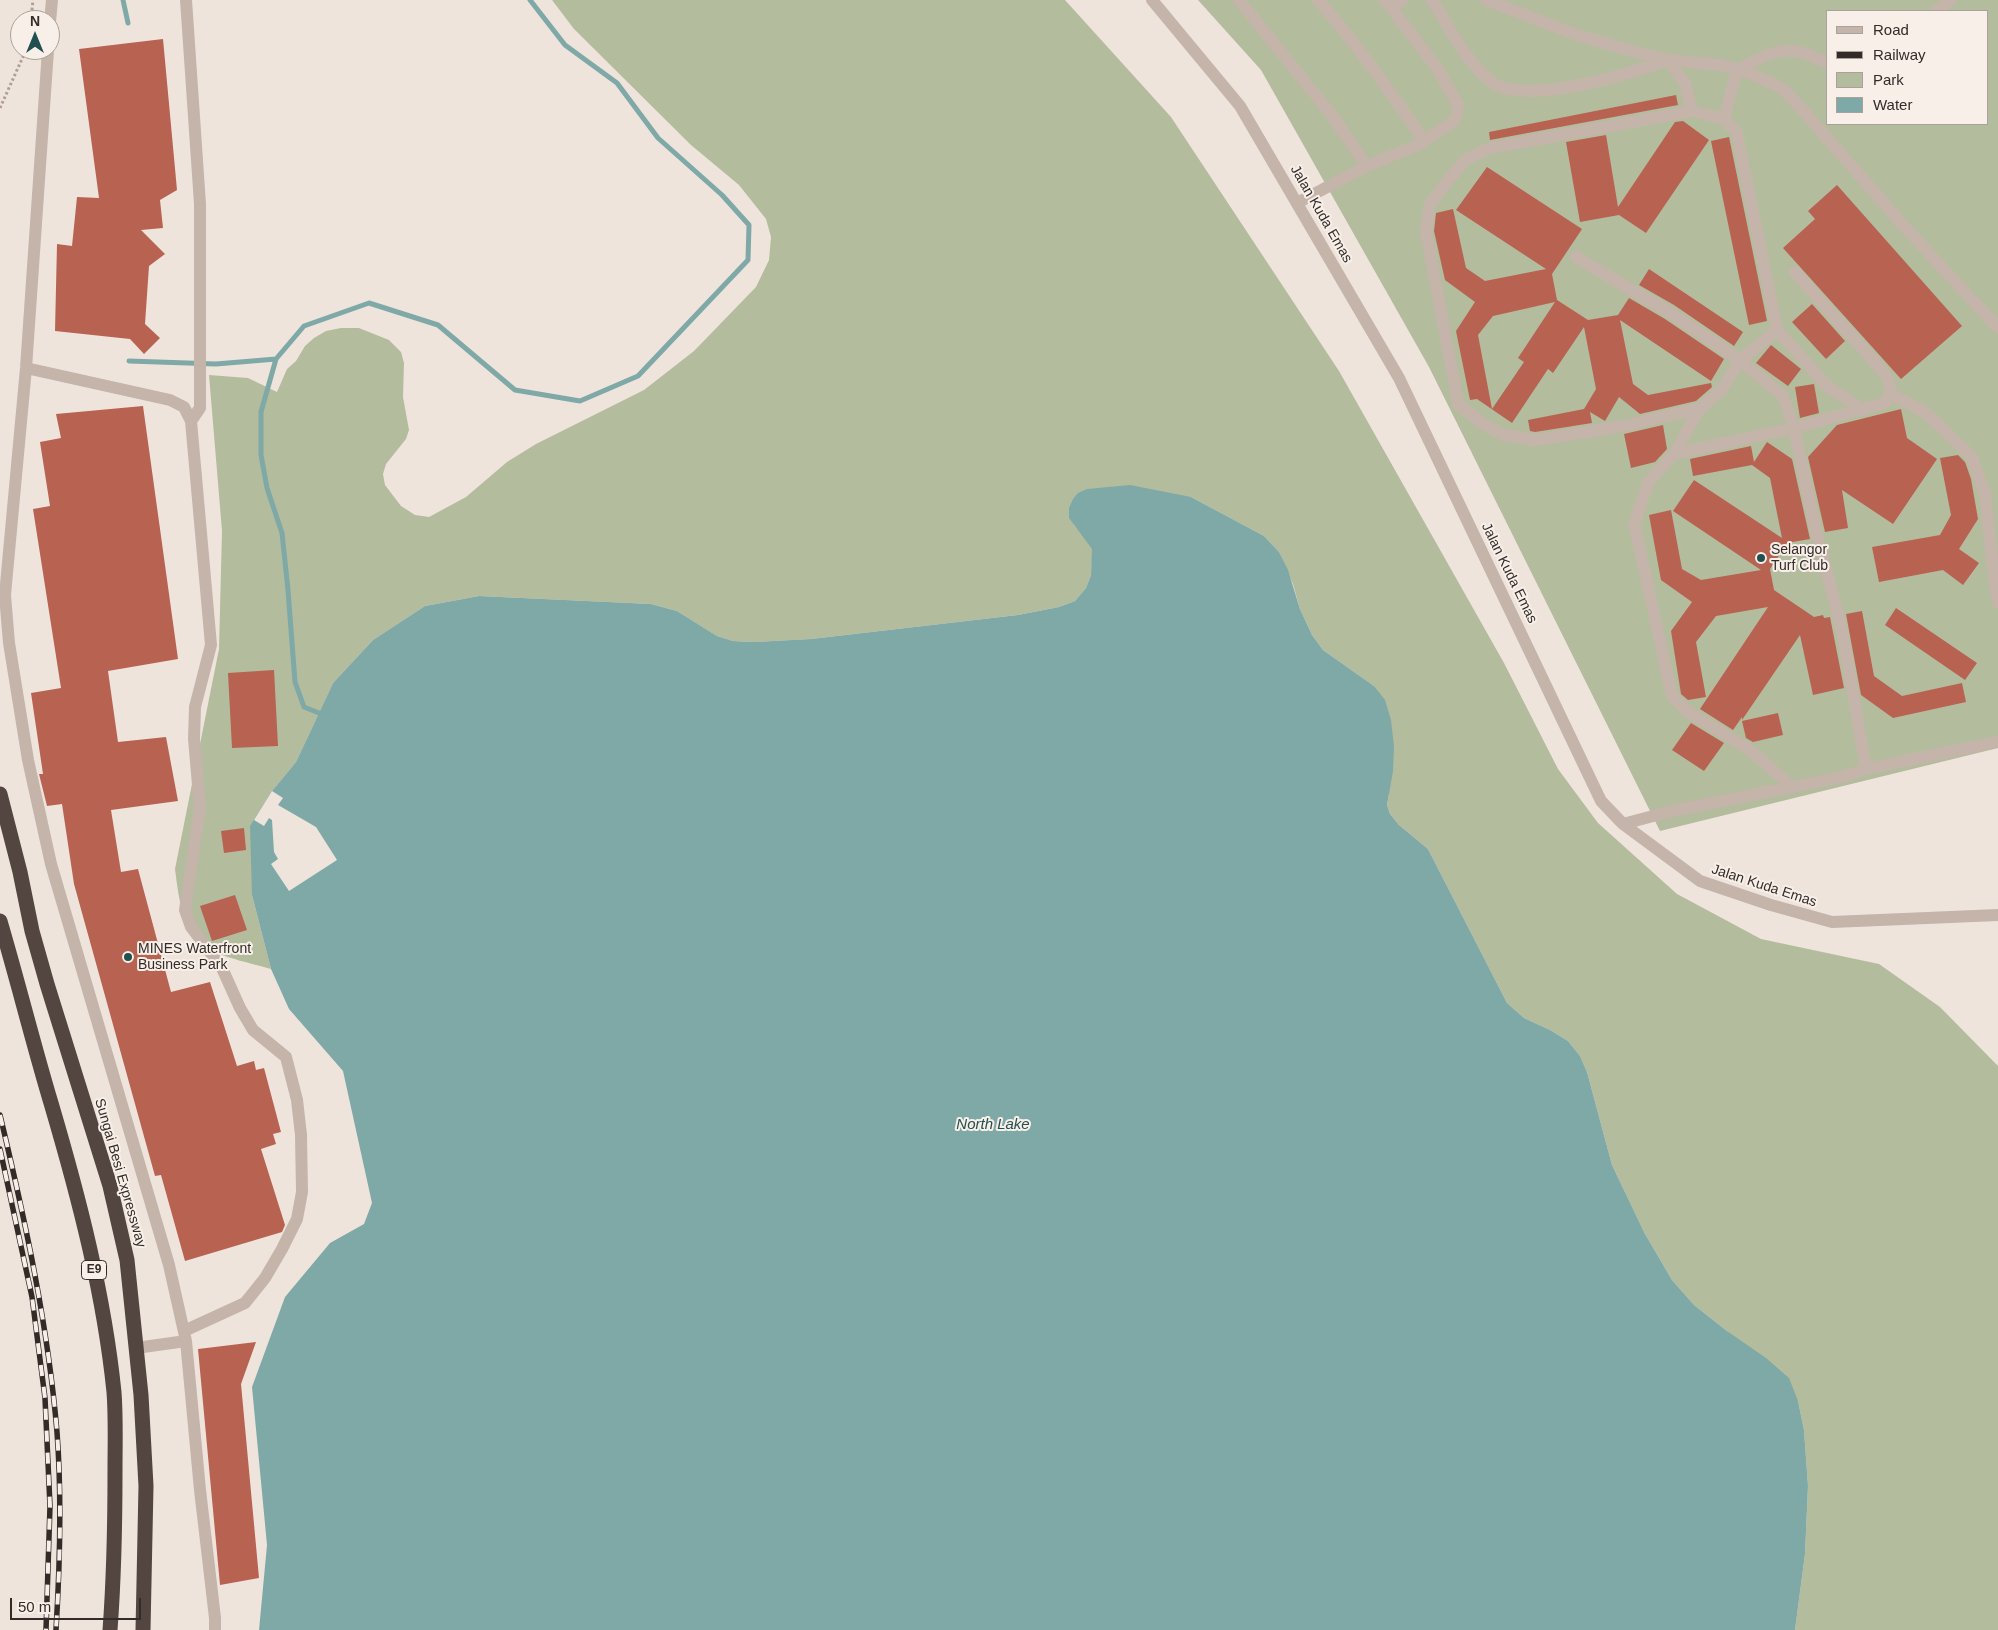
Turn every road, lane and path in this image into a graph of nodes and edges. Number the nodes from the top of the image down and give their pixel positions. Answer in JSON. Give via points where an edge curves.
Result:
{"nodes":[{"id":1,"x":186,"y":0,"type":"edge"},
{"id":2,"x":1152,"y":0,"type":"edge"},
{"id":3,"x":1239,"y":0,"type":"edge"},
{"id":4,"x":1318,"y":0,"type":"edge"},
{"id":5,"x":1402,"y":0,"type":"edge"},
{"id":6,"x":1432,"y":0,"type":"edge"},
{"id":7,"x":1486,"y":0,"type":"edge"},
{"id":8,"x":1951,"y":0,"type":"edge"},
{"id":9,"x":1389,"y":4,"type":"edge"},
{"id":10,"x":1937,"y":10,"type":"edge"},
{"id":11,"x":22,"y":60,"type":"edge"},
{"id":12,"x":47,"y":60,"type":"edge"},
{"id":13,"x":1668,"y":60,"type":"junction"},
{"id":14,"x":1826,"y":62,"type":"edge"},
{"id":15,"x":1737,"y":70,"type":"junction"},
{"id":16,"x":0,"y":108,"type":"edge"},
{"id":17,"x":1692,"y":111,"type":"junction"},
{"id":18,"x":1724,"y":119,"type":"junction"},
{"id":19,"x":1424,"y":141,"type":"junction"},
{"id":20,"x":1368,"y":166,"type":"junction"},
{"id":21,"x":1297,"y":203,"type":"junction"},
{"id":22,"x":1576,"y":257,"type":"dead end"},
{"id":23,"x":1795,"y":272,"type":"dead end"},
{"id":24,"x":1998,"y":328,"type":"edge"},
{"id":25,"x":1777,"y":330,"type":"junction"},
{"id":26,"x":1740,"y":360,"type":"junction"},
{"id":27,"x":26,"y":368,"type":"junction"},
{"id":28,"x":1890,"y":394,"type":"junction"},
{"id":29,"x":1700,"y":408,"type":"junction"},
{"id":30,"x":1863,"y":410,"type":"junction"},
{"id":31,"x":191,"y":421,"type":"junction"},
{"id":32,"x":1794,"y":428,"type":"junction"},
{"id":33,"x":1674,"y":454,"type":"junction"},
{"id":34,"x":1998,"y":604,"type":"edge"},
{"id":35,"x":1998,"y":742,"type":"edge"},
{"id":36,"x":1866,"y":769,"type":"junction"},
{"id":37,"x":1792,"y":787,"type":"junction"},
{"id":38,"x":0,"y":794,"type":"edge"},
{"id":39,"x":1623,"y":824,"type":"junction"},
{"id":40,"x":1998,"y":915,"type":"edge"},
{"id":41,"x":0,"y":921,"type":"edge"},
{"id":42,"x":185,"y":1336,"type":"junction"},
{"id":43,"x":136,"y":1348,"type":"junction"},
{"id":44,"x":110,"y":1630,"type":"edge"},
{"id":45,"x":143,"y":1630,"type":"edge"},
{"id":46,"x":215,"y":1630,"type":"edge"}],
"edges":[{"from":1,"to":31,"type":"street","via":[[200,204],[200,408]]},
{"from":2,"to":21,"type":"street","name":"Jalan Kuda Emas","via":[[1240,106]]},
{"from":3,"to":20,"type":"street","via":[[1330,113]]},
{"from":4,"to":19,"type":"street","via":[[1352,41]]},
{"from":5,"to":9,"type":"street"},
{"from":6,"to":13,"type":"street","via":[[1475,67],[1495,84],[1522,91],[1583,85]]},
{"from":7,"to":13,"type":"street","via":[[1578,35]]},
{"from":8,"to":10,"type":"street"},
{"from":9,"to":19,"type":"street","via":[[1437,68],[1458,105],[1454,121]]},
{"from":11,"to":16,"type":"path"},
{"from":12,"to":27,"type":"street"},
{"from":13,"to":15,"type":"street","via":[[1722,65]]},
{"from":13,"to":17,"type":"street","via":[[1685,84]]},
{"from":14,"to":15,"type":"street","via":[[1794,50],[1774,53]]},
{"from":15,"to":18,"type":"street"},
{"from":15,"to":24,"type":"street","via":[[1785,90]]},
{"from":17,"to":18,"type":"street"},
{"from":17,"to":29,"type":"street","via":[[1490,148],[1465,160],[1445,184],[1429,206],[1426,231],[1458,404],[1482,423],[1504,435],[1535,440],[1624,426]]},
{"from":18,"to":25,"type":"street","via":[[1737,133]]},
{"from":19,"to":20,"type":"street"},
{"from":20,"to":21,"type":"street"},
{"from":21,"to":39,"type":"street","name":"Jalan Kuda Emas","via":[[1399,378],[1602,801]]},
{"from":22,"to":26,"type":"street","via":[[1669,312]]},
{"from":23,"to":28,"type":"street","via":[[1886,375]]},
{"from":25,"to":26,"type":"street"},
{"from":25,"to":30,"type":"street","via":[[1827,386]]},
{"from":26,"to":29,"type":"street","via":[[1722,389]]},
{"from":26,"to":32,"type":"street","via":[[1783,396]]},
{"from":27,"to":31,"type":"street","via":[[170,400],[184,407]]},
{"from":27,"to":42,"type":"street","via":[[5,595],[9,643],[28,760],[51,864],[168,1265]]},
{"from":28,"to":30,"type":"street","via":[[1885,403]]},
{"from":28,"to":34,"type":"street","via":[[1925,412],[1972,457],[1985,494]]},
{"from":29,"to":33,"type":"street"},
{"from":30,"to":32,"type":"street"},
{"from":31,"to":42,"type":"street","via":[[211,646],[195,707],[194,739],[200,808],[185,910],[191,926],[222,968],[253,1030],[286,1057],[298,1109],[302,1192],[297,1219],[282,1250],[246,1303]]},
{"from":32,"to":33,"type":"street"},
{"from":32,"to":36,"type":"street","via":[[1842,630]]},
{"from":33,"to":37,"type":"street","via":[[1648,480],[1634,523],[1672,696],[1687,711],[1749,749]]},
{"from":35,"to":36,"type":"street"},
{"from":36,"to":37,"type":"street"},
{"from":37,"to":39,"type":"street"},
{"from":38,"to":43,"type":"highway","name":"Sungai Besi Expressway","number":"E9","via":[[46,984],[118,1218],[127,1260]]},
{"from":39,"to":40,"type":"street","name":"Jalan Kuda Emas","via":[[1700,881],[1832,922]]},
{"from":41,"to":44,"type":"highway","number":"E9","via":[[62,1137],[84,1224],[109,1352],[115,1445]]},
{"from":42,"to":43,"type":"street"},
{"from":42,"to":46,"type":"street"},
{"from":43,"to":45,"type":"highway","name":"Sungai Besi Expressway","number":"E9","via":[[146,1486]]}]}
